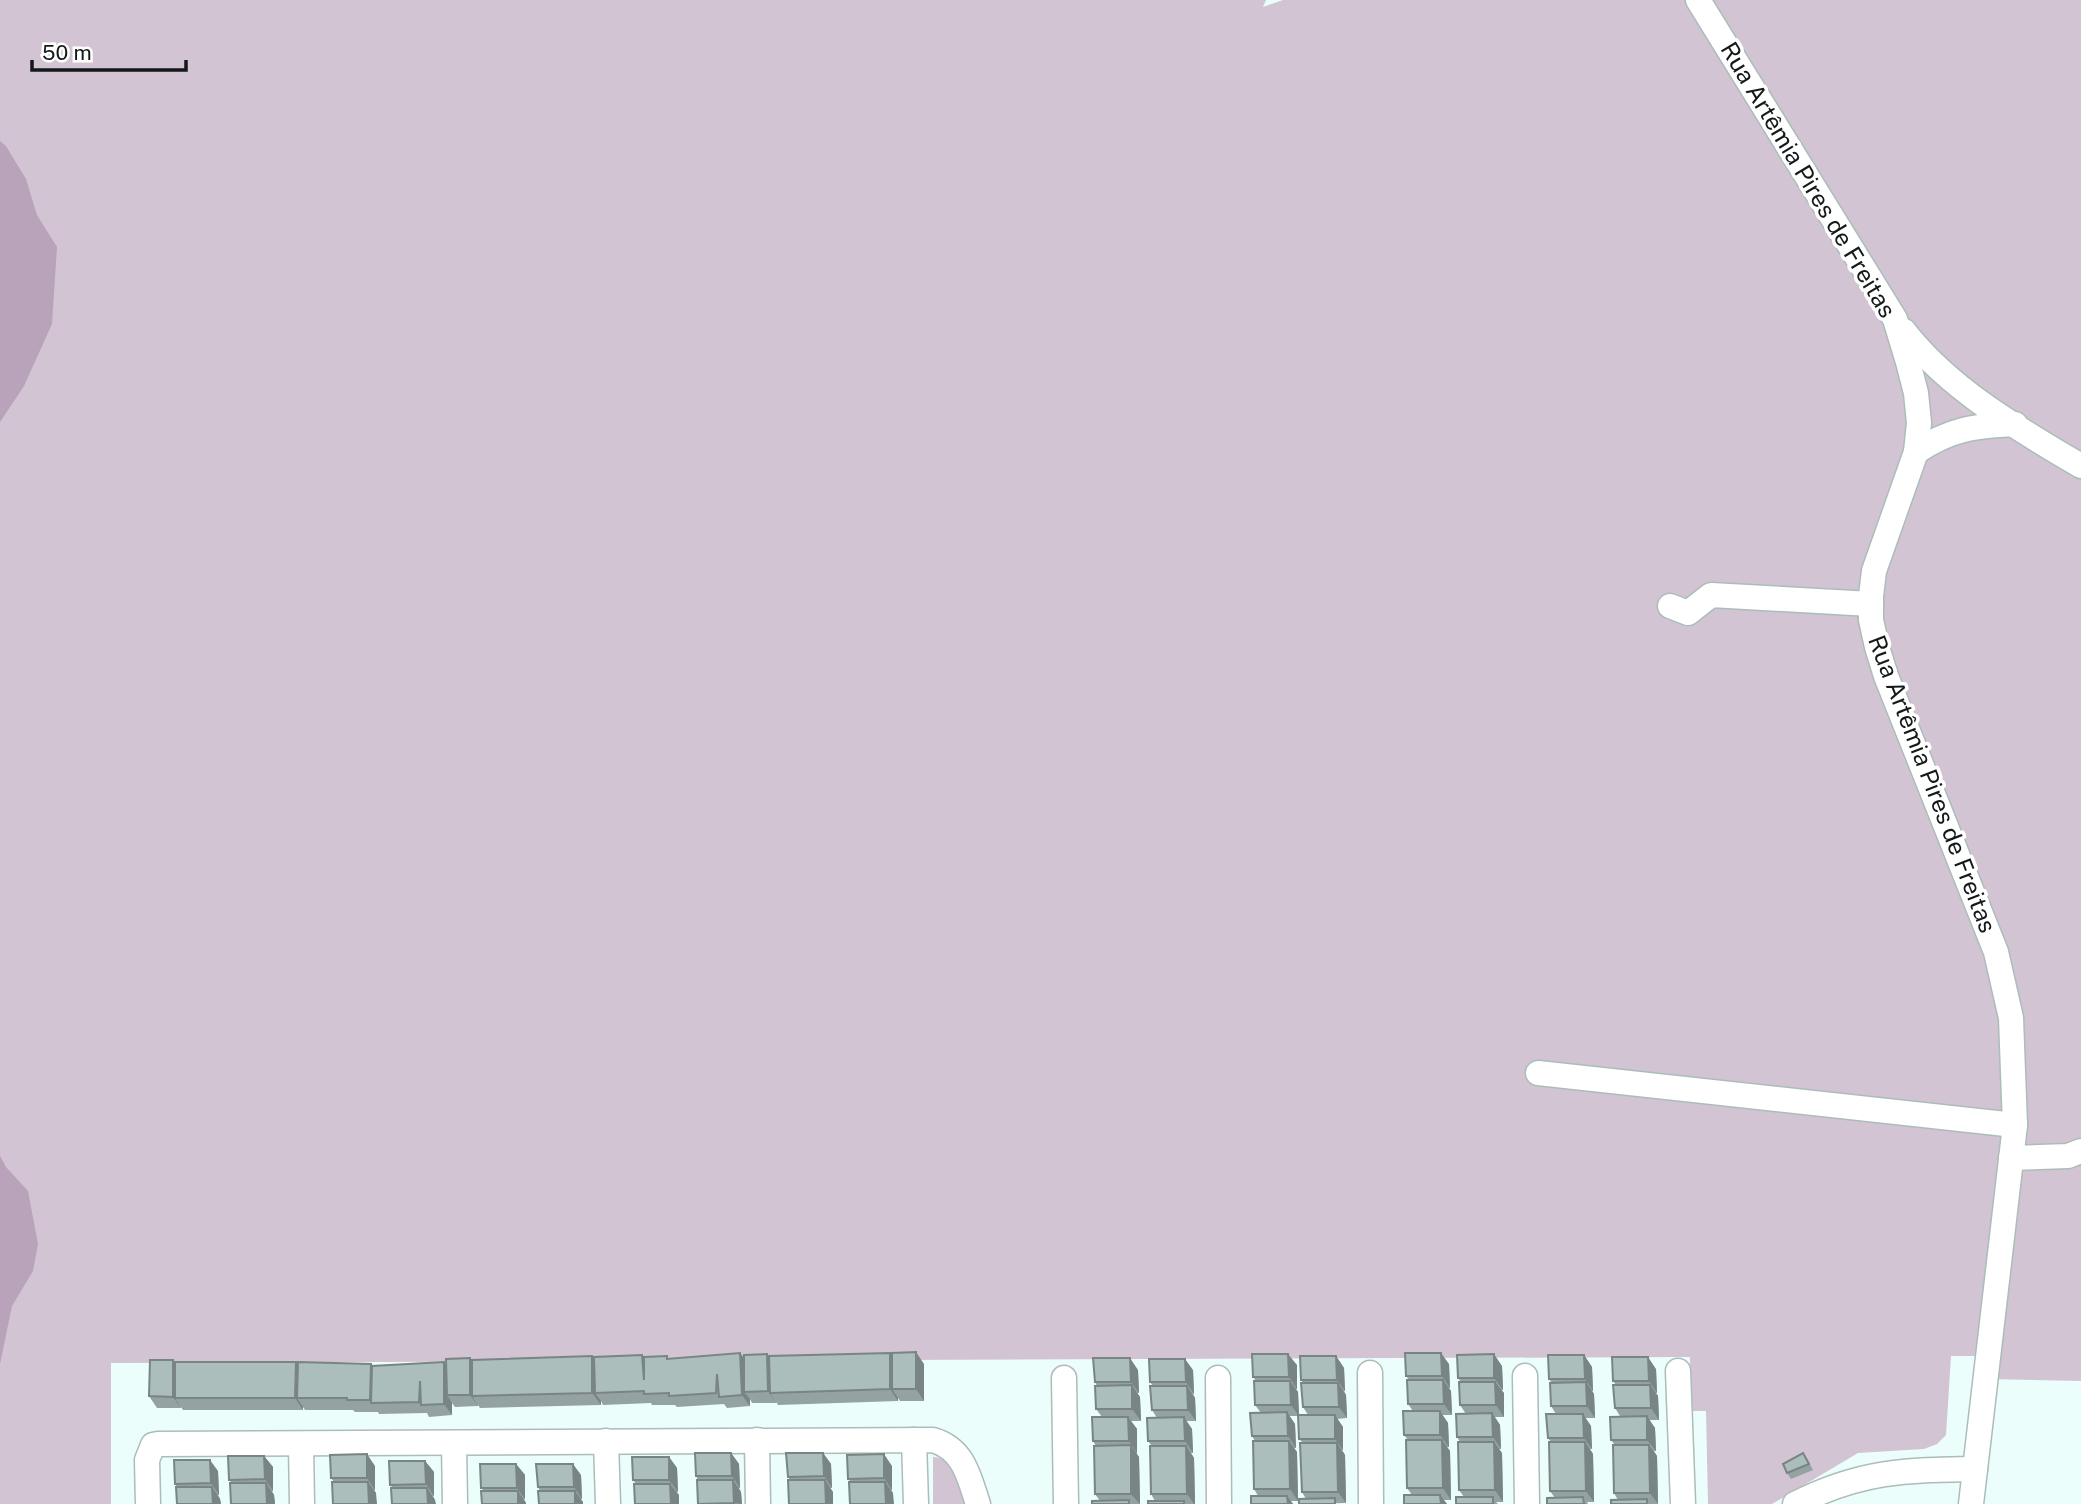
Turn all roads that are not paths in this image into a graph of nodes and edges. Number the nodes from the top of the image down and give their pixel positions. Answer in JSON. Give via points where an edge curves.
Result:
{"nodes":[{"id":1,"x":1698,"y":0,"type":"edge"},
{"id":2,"x":1895,"y":319,"type":"junction"},
{"id":3,"x":2015,"y":424,"type":"junction"},
{"id":4,"x":1916,"y":452,"type":"junction"},
{"id":5,"x":2081,"y":466,"type":"edge"},
{"id":6,"x":1871,"y":604,"type":"junction"},
{"id":7,"x":1670,"y":606,"type":"dead end"},
{"id":8,"x":1538,"y":1073,"type":"dead end"},
{"id":9,"x":2015,"y":1125,"type":"junction"},
{"id":10,"x":2081,"y":1151,"type":"edge"},
{"id":11,"x":2011,"y":1158,"type":"junction"},
{"id":12,"x":1678,"y":1371,"type":"dead end"},
{"id":13,"x":1370,"y":1373,"type":"dead end"},
{"id":14,"x":1525,"y":1376,"type":"dead end"},
{"id":15,"x":1064,"y":1378,"type":"dead end"},
{"id":16,"x":1218,"y":1378,"type":"dead end"},
{"id":17,"x":757,"y":1440,"type":"junction"},
{"id":18,"x":914,"y":1440,"type":"junction"},
{"id":19,"x":607,"y":1441,"type":"junction"},
{"id":20,"x":454,"y":1443,"type":"junction"},
{"id":21,"x":301,"y":1444,"type":"junction"},
{"id":22,"x":1975,"y":1469,"type":"junction"},
{"id":23,"x":148,"y":1504,"type":"edge"},
{"id":24,"x":302,"y":1504,"type":"edge"},
{"id":25,"x":455,"y":1504,"type":"edge"},
{"id":26,"x":608,"y":1504,"type":"edge"},
{"id":27,"x":758,"y":1504,"type":"edge"},
{"id":28,"x":916,"y":1504,"type":"edge"},
{"id":29,"x":978,"y":1504,"type":"edge"},
{"id":30,"x":1066,"y":1504,"type":"edge"},
{"id":31,"x":1219,"y":1504,"type":"edge"},
{"id":32,"x":1371,"y":1504,"type":"edge"},
{"id":33,"x":1527,"y":1504,"type":"edge"},
{"id":34,"x":1682,"y":1504,"type":"edge"},
{"id":35,"x":1795,"y":1504,"type":"edge"},
{"id":36,"x":1971,"y":1504,"type":"edge"}],
"edges":[{"from":1,"to":2,"type":"street","name":"Rua Artêmia Pires de Freitas"},
{"from":2,"to":3,"type":"street","via":[[1944,375]]},
{"from":2,"to":4,"type":"street","name":"Rua Artêmia Pires de Freitas","via":[[1916,393],[1920,423]]},
{"from":3,"to":4,"type":"street","via":[[1967,428],[1937,438]]},
{"from":3,"to":5,"type":"street"},
{"from":4,"to":6,"type":"street","name":"Rua Artêmia Pires de Freitas","via":[[1874,571]]},
{"from":6,"to":7,"type":"street","via":[[1711,595],[1688,613]]},
{"from":6,"to":9,"type":"street","name":"Rua Artêmia Pires de Freitas","via":[[1886,676],[2003,977],[2013,1046]]},
{"from":8,"to":9,"type":"street"},
{"from":9,"to":11,"type":"street","name":"Rua Artêmia Pires de Freitas"},
{"from":10,"to":11,"type":"street","via":[[2068,1156]]},
{"from":11,"to":22,"type":"street","name":"Rua Artêmia Pires de Freitas"},
{"from":12,"to":34,"type":"street"},
{"from":13,"to":32,"type":"street"},
{"from":14,"to":33,"type":"street"},
{"from":15,"to":30,"type":"street"},
{"from":16,"to":31,"type":"street"},
{"from":17,"to":18,"type":"street"},
{"from":17,"to":19,"type":"street"},
{"from":17,"to":27,"type":"street"},
{"from":18,"to":28,"type":"street"},
{"from":18,"to":29,"type":"street","via":[[945,1443],[956,1451]]},
{"from":19,"to":20,"type":"street"},
{"from":19,"to":26,"type":"street"},
{"from":20,"to":21,"type":"street"},
{"from":20,"to":25,"type":"street"},
{"from":21,"to":23,"type":"street","via":[[153,1446],[147,1460]]},
{"from":21,"to":24,"type":"street"},
{"from":22,"to":35,"type":"street","via":[[1874,1475],[1822,1490]]},
{"from":22,"to":36,"type":"street","name":"Rua Artêmia Pires de Freitas"}]}
